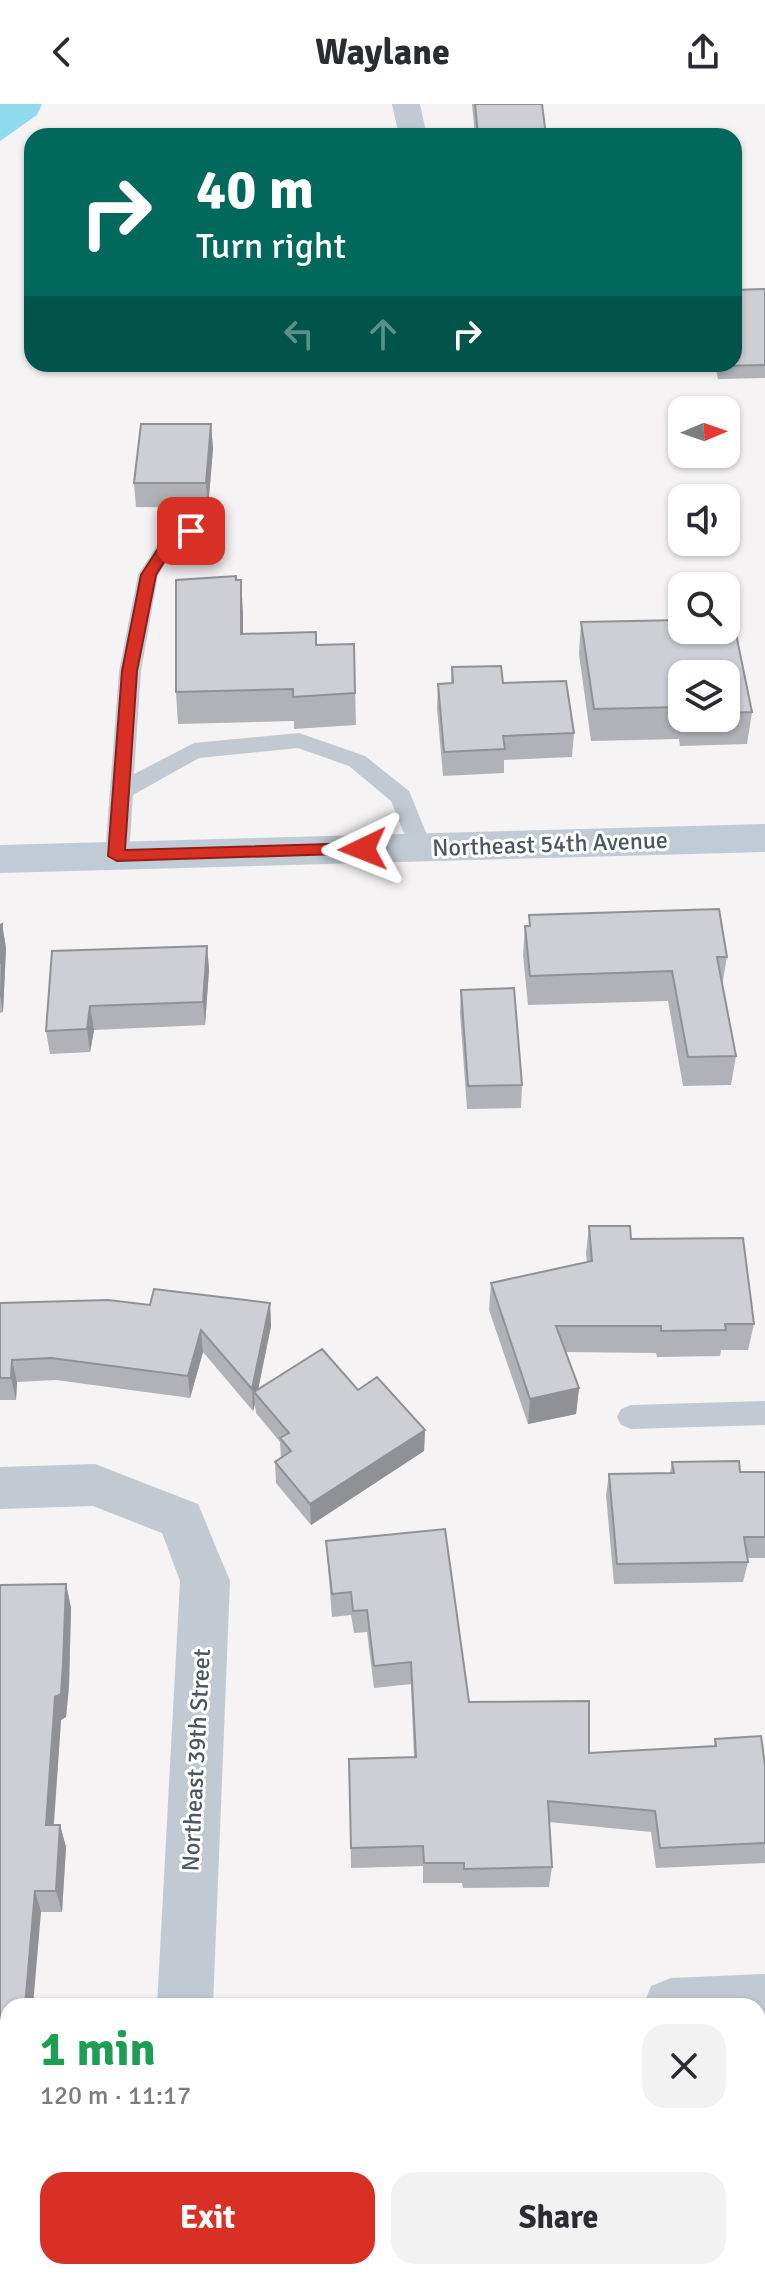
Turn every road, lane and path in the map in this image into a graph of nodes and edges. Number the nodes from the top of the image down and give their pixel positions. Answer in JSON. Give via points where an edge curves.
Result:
{"nodes":[{"id":1,"x":406,"y":104,"type":"edge"},
{"id":2,"x":411,"y":128,"type":"edge"},
{"id":3,"x":191,"y":531,"type":"dead end"},
{"id":4,"x":123,"y":790,"type":"junction"},
{"id":5,"x":765,"y":838,"type":"edge"},
{"id":6,"x":420,"y":847,"type":"junction"},
{"id":7,"x":117,"y":856,"type":"junction"},
{"id":8,"x":0,"y":859,"type":"edge"},
{"id":9,"x":765,"y":1413,"type":"edge"},
{"id":10,"x":631,"y":1417,"type":"dead end"},
{"id":11,"x":0,"y":1488,"type":"edge"},
{"id":12,"x":185,"y":1998,"type":"edge"}],
"edges":[{"from":1,"to":2,"type":"street"},
{"from":3,"to":4,"type":"lane","via":[[170,541],[148,575],[130,671]]},
{"from":4,"to":6,"type":"lane","via":[[194,751],[299,740],[357,761],[401,797]]},
{"from":4,"to":7,"type":"lane"},
{"from":5,"to":6,"type":"street","name":"Northeast 54th Avenue"},
{"from":6,"to":7,"type":"street","name":"Northeast 54th Avenue"},
{"from":7,"to":8,"type":"street","name":"Northeast 54th Avenue"},
{"from":9,"to":10,"type":"lane"},
{"from":11,"to":12,"type":"street","name":"Northeast 39th Street","via":[[95,1485],[181,1519],[205,1581]]}]}
